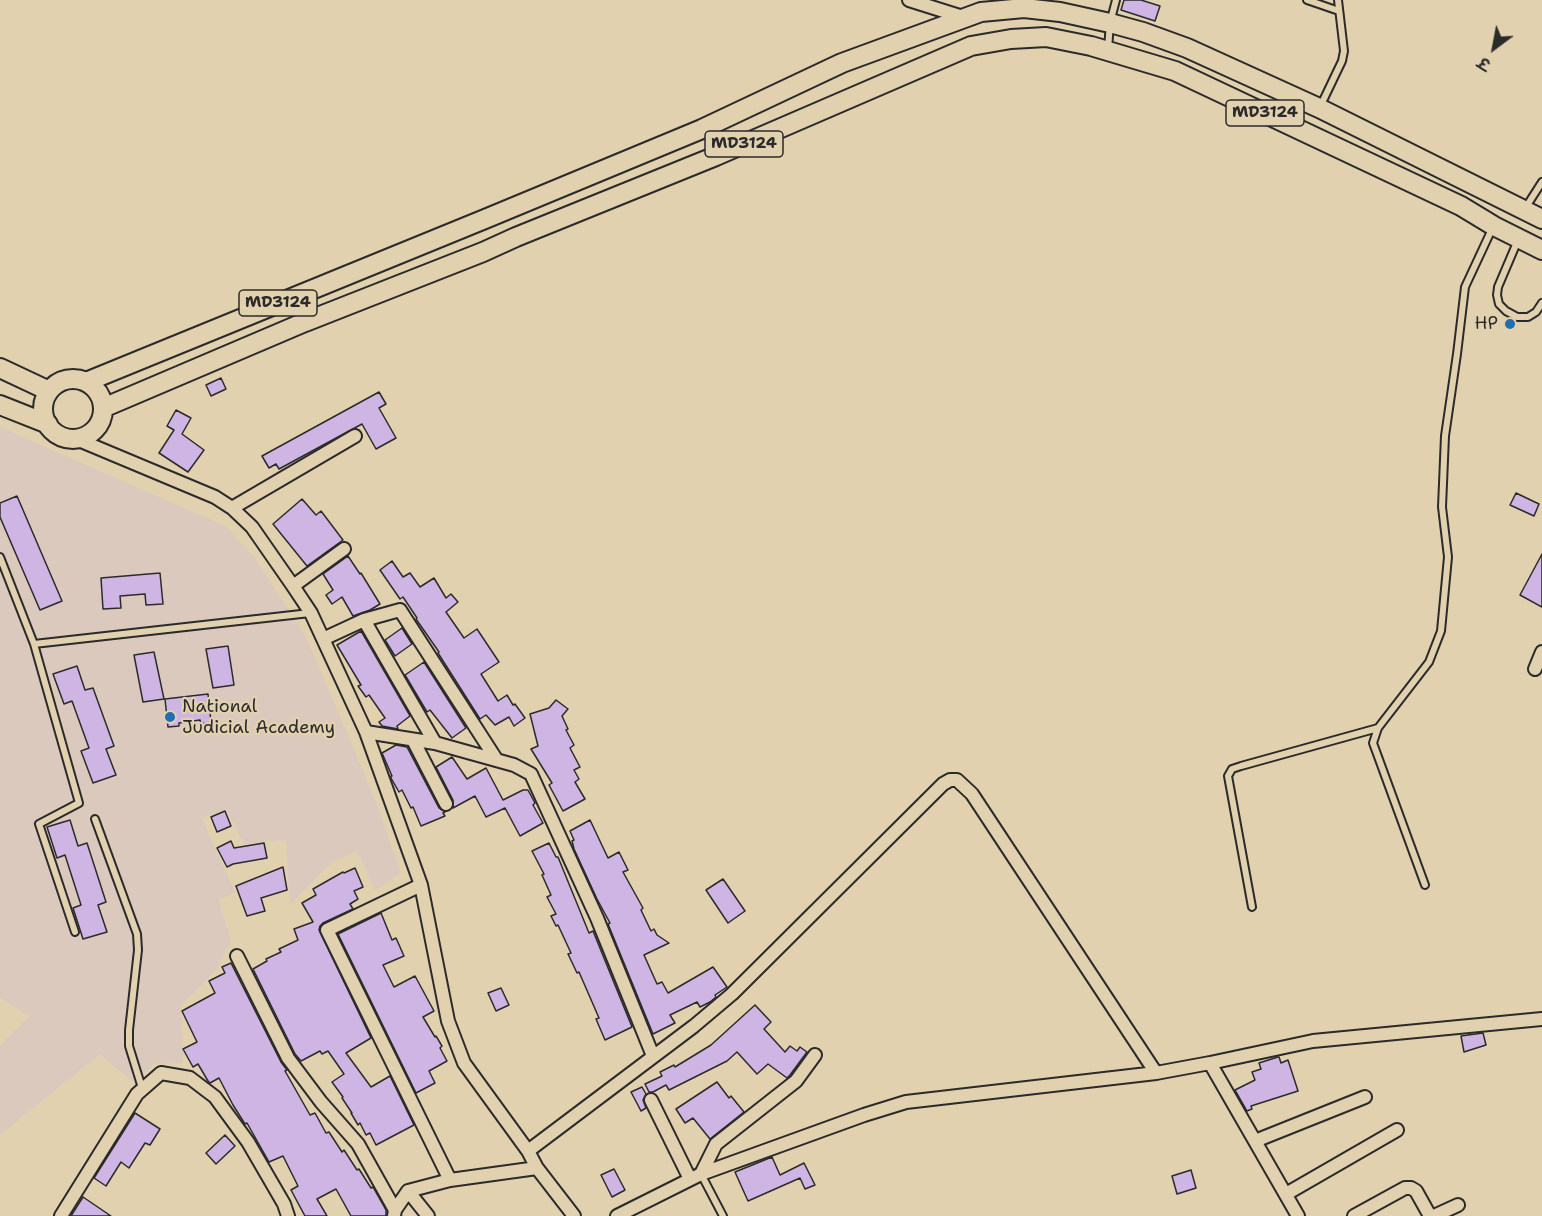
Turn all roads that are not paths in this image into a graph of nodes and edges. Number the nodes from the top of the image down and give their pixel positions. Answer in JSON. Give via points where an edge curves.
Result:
{"nodes":[{"id":1,"x":909,"y":0,"type":"edge"},
{"id":2,"x":1116,"y":0,"type":"edge"},
{"id":3,"x":1307,"y":0,"type":"edge"},
{"id":4,"x":1338,"y":0,"type":"edge"},
{"id":5,"x":1339,"y":11,"type":"junction"},
{"id":6,"x":966,"y":18,"type":"junction"},
{"id":7,"x":1110,"y":23,"type":"junction"},
{"id":8,"x":1108,"y":51,"type":"junction"},
{"id":9,"x":1319,"y":108,"type":"junction"},
{"id":10,"x":1542,"y":182,"type":"edge"},
{"id":11,"x":1524,"y":210,"type":"junction"},
{"id":12,"x":1542,"y":219,"type":"edge"},
{"id":13,"x":1494,"y":226,"type":"junction"},
{"id":14,"x":1519,"y":239,"type":"junction"},
{"id":15,"x":1542,"y":250,"type":"edge"},
{"id":16,"x":1542,"y":303,"type":"edge"},
{"id":17,"x":0,"y":368,"type":"edge"},
{"id":18,"x":86,"y":382,"type":"junction"},
{"id":19,"x":49,"y":391,"type":"junction"},
{"id":20,"x":0,"y":405,"type":"edge"},
{"id":21,"x":103,"y":408,"type":"junction"},
{"id":22,"x":48,"y":424,"type":"junction"},
{"id":23,"x":355,"y":436,"type":"dead end"},
{"id":24,"x":74,"y":438,"type":"junction"},
{"id":25,"x":232,"y":508,"type":"junction"},
{"id":26,"x":344,"y":549,"type":"dead end"},
{"id":27,"x":0,"y":557,"type":"edge"},
{"id":28,"x":294,"y":585,"type":"junction"},
{"id":29,"x":311,"y":613,"type":"junction"},
{"id":30,"x":364,"y":620,"type":"junction"},
{"id":31,"x":323,"y":639,"type":"junction"},
{"id":32,"x":34,"y":644,"type":"junction"},
{"id":33,"x":1542,"y":651,"type":"edge"},
{"id":34,"x":1535,"y":669,"type":"dead end"},
{"id":35,"x":1378,"y":728,"type":"junction"},
{"id":36,"x":366,"y":732,"type":"junction"},
{"id":37,"x":413,"y":740,"type":"junction"},
{"id":38,"x":435,"y":743,"type":"junction"},
{"id":39,"x":496,"y":759,"type":"junction"},
{"id":40,"x":446,"y":804,"type":"dead end"},
{"id":41,"x":94,"y":819,"type":"dead end"},
{"id":42,"x":421,"y":885,"type":"junction"},
{"id":43,"x":1425,"y":885,"type":"dead end"},
{"id":44,"x":1252,"y":907,"type":"dead end"},
{"id":45,"x":75,"y":932,"type":"dead end"},
{"id":46,"x":237,"y":956,"type":"dead end"},
{"id":47,"x":1542,"y":1019,"type":"edge"},
{"id":48,"x":815,"y":1055,"type":"dead end"},
{"id":49,"x":653,"y":1056,"type":"junction"},
{"id":50,"x":1210,"y":1063,"type":"junction"},
{"id":51,"x":1156,"y":1073,"type":"junction"},
{"id":52,"x":142,"y":1089,"type":"junction"},
{"id":53,"x":1365,"y":1097,"type":"dead end"},
{"id":54,"x":651,"y":1100,"type":"dead end"},
{"id":55,"x":1397,"y":1130,"type":"dead end"},
{"id":56,"x":1255,"y":1141,"type":"junction"},
{"id":57,"x":528,"y":1151,"type":"junction"},
{"id":58,"x":537,"y":1168,"type":"junction"},
{"id":59,"x":696,"y":1177,"type":"junction"},
{"id":60,"x":450,"y":1180,"type":"junction"},
{"id":61,"x":408,"y":1191,"type":"junction"},
{"id":62,"x":1286,"y":1194,"type":"junction"},
{"id":63,"x":1458,"y":1205,"type":"dead end"},
{"id":64,"x":394,"y":1213,"type":"edge"},
{"id":65,"x":61,"y":1216,"type":"edge"},
{"id":66,"x":288,"y":1216,"type":"edge"},
{"id":67,"x":428,"y":1216,"type":"edge"},
{"id":68,"x":574,"y":1216,"type":"edge"},
{"id":69,"x":617,"y":1216,"type":"edge"},
{"id":70,"x":723,"y":1216,"type":"edge"},
{"id":71,"x":1298,"y":1216,"type":"edge"},
{"id":72,"x":1354,"y":1216,"type":"edge"},
{"id":73,"x":1432,"y":1216,"type":"edge"}],
"edges":[{"from":1,"to":6,"type":"street"},
{"from":2,"to":7,"type":"lane"},
{"from":3,"to":5,"type":"lane"},
{"from":4,"to":5,"type":"lane"},
{"from":5,"to":9,"type":"lane","via":[[1342,62]]},
{"from":6,"to":7,"type":"main road","number":"MD3124","via":[[981,12],[1024,8]]},
{"from":6,"to":18,"type":"main road","number":"MD3124","via":[[842,63],[702,129]]},
{"from":7,"to":8,"type":"lane"},
{"from":7,"to":9,"type":"main road","number":"MD3124","via":[[1187,48]]},
{"from":8,"to":13,"type":"main road","number":"MD3124","via":[[1175,71],[1461,206]]},
{"from":8,"to":21,"type":"main road","number":"MD3124","via":[[1046,37],[970,46],[716,156],[304,322]]},
{"from":9,"to":11,"type":"main road","number":"MD3124"},
{"from":10,"to":11,"type":"lane"},
{"from":11,"to":12,"type":"main road","number":"MD3124"},
{"from":13,"to":14,"type":"main road","number":"MD3124"},
{"from":13,"to":35,"type":"lane","via":[[1465,287],[1445,436],[1442,507],[1448,557],[1441,631],[1429,662]]},
{"from":14,"to":15,"type":"main road","number":"MD3124"},
{"from":14,"to":16,"type":"lane","via":[[1498,286],[1499,304],[1516,317],[1528,317]]},
{"from":17,"to":19,"type":"main road"},
{"from":18,"to":19,"type":"main road","via":[[61,381]]},
{"from":18,"to":21,"type":"main road","via":[[97,391]]},
{"from":19,"to":22,"type":"main road","via":[[43,405]]},
{"from":20,"to":22,"type":"main road"},
{"from":21,"to":24,"type":"main road","via":[[98,426],[83,437]]},
{"from":22,"to":24,"type":"main road","via":[[64,437]]},
{"from":23,"to":25,"type":"street"},
{"from":24,"to":25,"type":"street","via":[[215,497]]},
{"from":25,"to":28,"type":"street","via":[[252,527]]},
{"from":26,"to":28,"type":"street"},
{"from":27,"to":32,"type":"lane"},
{"from":28,"to":29,"type":"street"},
{"from":29,"to":31,"type":"street"},
{"from":29,"to":32,"type":"lane"},
{"from":30,"to":31,"type":"street"},
{"from":30,"to":38,"type":"street"},
{"from":30,"to":39,"type":"street","via":[[400,610]]},
{"from":31,"to":36,"type":"street"},
{"from":32,"to":45,"type":"lane","via":[[79,803],[39,824]]},
{"from":33,"to":34,"type":"street"},
{"from":35,"to":43,"type":"lane","via":[[1373,743]]},
{"from":35,"to":44,"type":"lane","via":[[1232,769],[1228,776]]},
{"from":36,"to":37,"type":"street"},
{"from":36,"to":42,"type":"street"},
{"from":37,"to":38,"type":"street"},
{"from":37,"to":40,"type":"street"},
{"from":38,"to":39,"type":"street"},
{"from":39,"to":49,"type":"street","via":[[531,774],[597,918]]},
{"from":41,"to":52,"type":"lane","via":[[137,934],[129,1046]]},
{"from":42,"to":57,"type":"street","via":[[448,1021],[464,1063]]},
{"from":42,"to":60,"type":"street","via":[[327,930]]},
{"from":46,"to":64,"type":"street","via":[[288,1058],[358,1144]]},
{"from":47,"to":50,"type":"street","via":[[1313,1041]]},
{"from":48,"to":59,"type":"street","via":[[796,1081],[716,1144]]},
{"from":49,"to":51,"type":"street","via":[[732,994],[943,784],[957,780],[972,794]]},
{"from":49,"to":57,"type":"street"},
{"from":50,"to":51,"type":"street"},
{"from":50,"to":56,"type":"street"},
{"from":51,"to":59,"type":"street","via":[[906,1102]]},
{"from":52,"to":65,"type":"street"},
{"from":52,"to":66,"type":"street","via":[[161,1073],[190,1078],[215,1097],[248,1142]]},
{"from":53,"to":56,"type":"street"},
{"from":54,"to":59,"type":"street"},
{"from":55,"to":62,"type":"street"},
{"from":56,"to":62,"type":"street"},
{"from":57,"to":58,"type":"street"},
{"from":58,"to":60,"type":"street"},
{"from":58,"to":68,"type":"street"},
{"from":59,"to":69,"type":"street"},
{"from":59,"to":70,"type":"lane"},
{"from":60,"to":61,"type":"street"},
{"from":61,"to":64,"type":"street"},
{"from":61,"to":67,"type":"street"},
{"from":62,"to":71,"type":"street"},
{"from":63,"to":73,"type":"street"},
{"from":72,"to":73,"type":"street","via":[[1411,1188]]}]}
